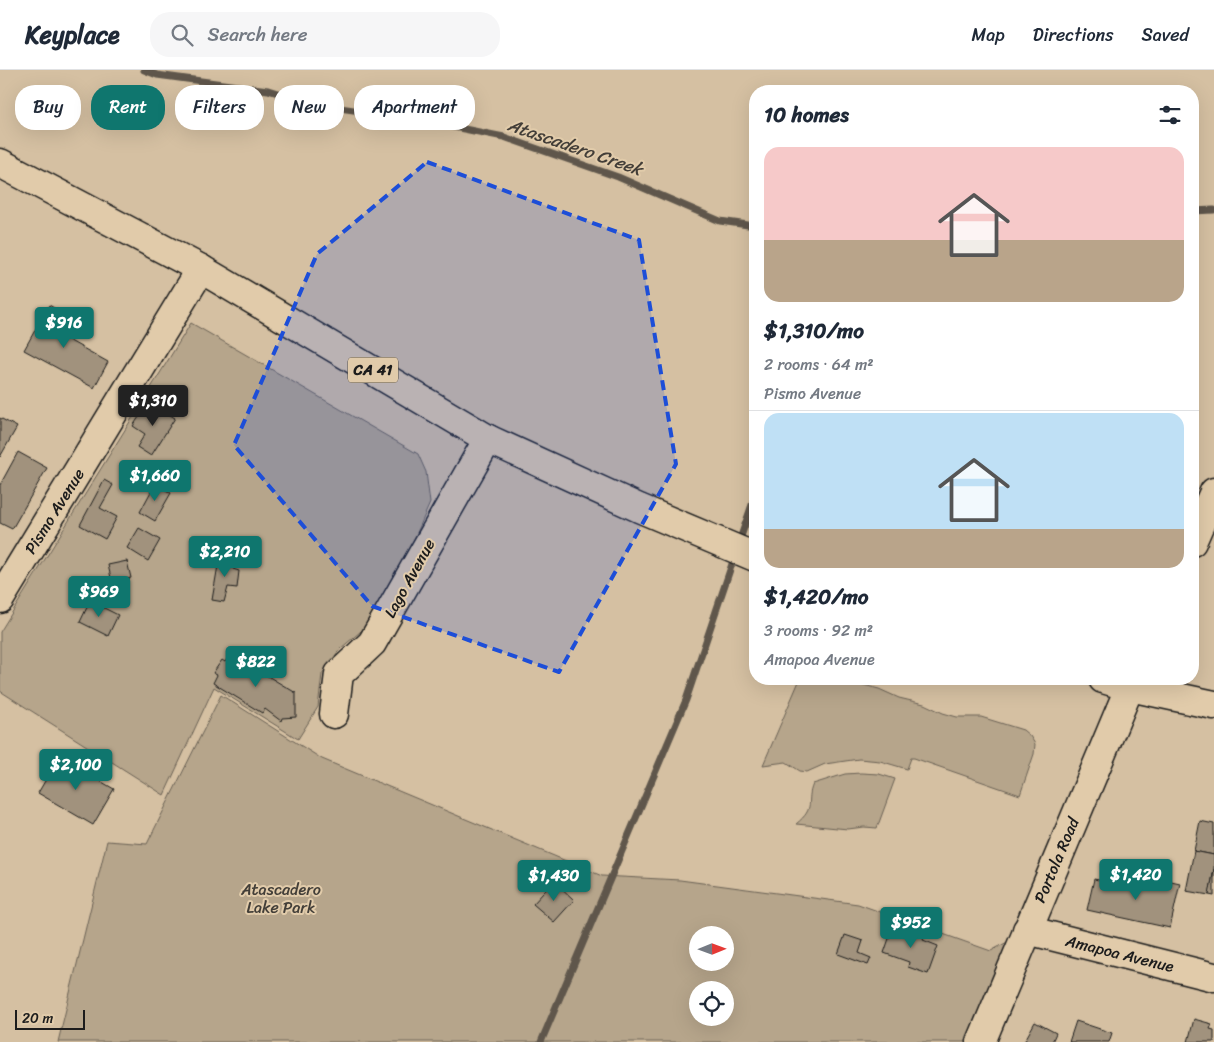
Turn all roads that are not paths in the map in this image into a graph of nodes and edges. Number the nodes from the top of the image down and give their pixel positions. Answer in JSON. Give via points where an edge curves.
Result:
{"nodes":[{"id":1,"x":0,"y":163,"type":"edge"},
{"id":2,"x":201,"y":268,"type":"junction"},
{"id":3,"x":488,"y":439,"type":"junction"},
{"id":4,"x":1214,"y":492,"type":"edge"},
{"id":5,"x":1199,"y":526,"type":"edge"},
{"id":6,"x":749,"y":554,"type":"edge"},
{"id":7,"x":3,"y":585,"type":"edge"},
{"id":8,"x":1131,"y":685,"type":"edge"},
{"id":9,"x":1139,"y":685,"type":"edge"},
{"id":10,"x":1214,"y":705,"type":"edge"},
{"id":11,"x":334,"y":714,"type":"dead end"},
{"id":12,"x":1027,"y":930,"type":"junction"},
{"id":13,"x":1214,"y":977,"type":"edge"},
{"id":14,"x":981,"y":1042,"type":"edge"}],
"edges":[{"from":1,"to":2,"type":"street","name":"CA 41","number":"CA 41"},
{"from":2,"to":3,"type":"street","name":"CA 41","number":"CA 41"},
{"from":2,"to":7,"type":"street","name":"Pismo Avenue"},
{"from":3,"to":6,"type":"street","name":"CA 41","number":"CA 41"},
{"from":3,"to":11,"type":"street","name":"Lago Avenue","via":[[372,643],[339,674]]},
{"from":4,"to":5,"type":"street"},
{"from":8,"to":12,"type":"street","name":"Portola Road"},
{"from":9,"to":10,"type":"street"},
{"from":12,"to":13,"type":"street","name":"Amapoa Avenue"},
{"from":12,"to":14,"type":"street","name":"Portola Road"}]}
